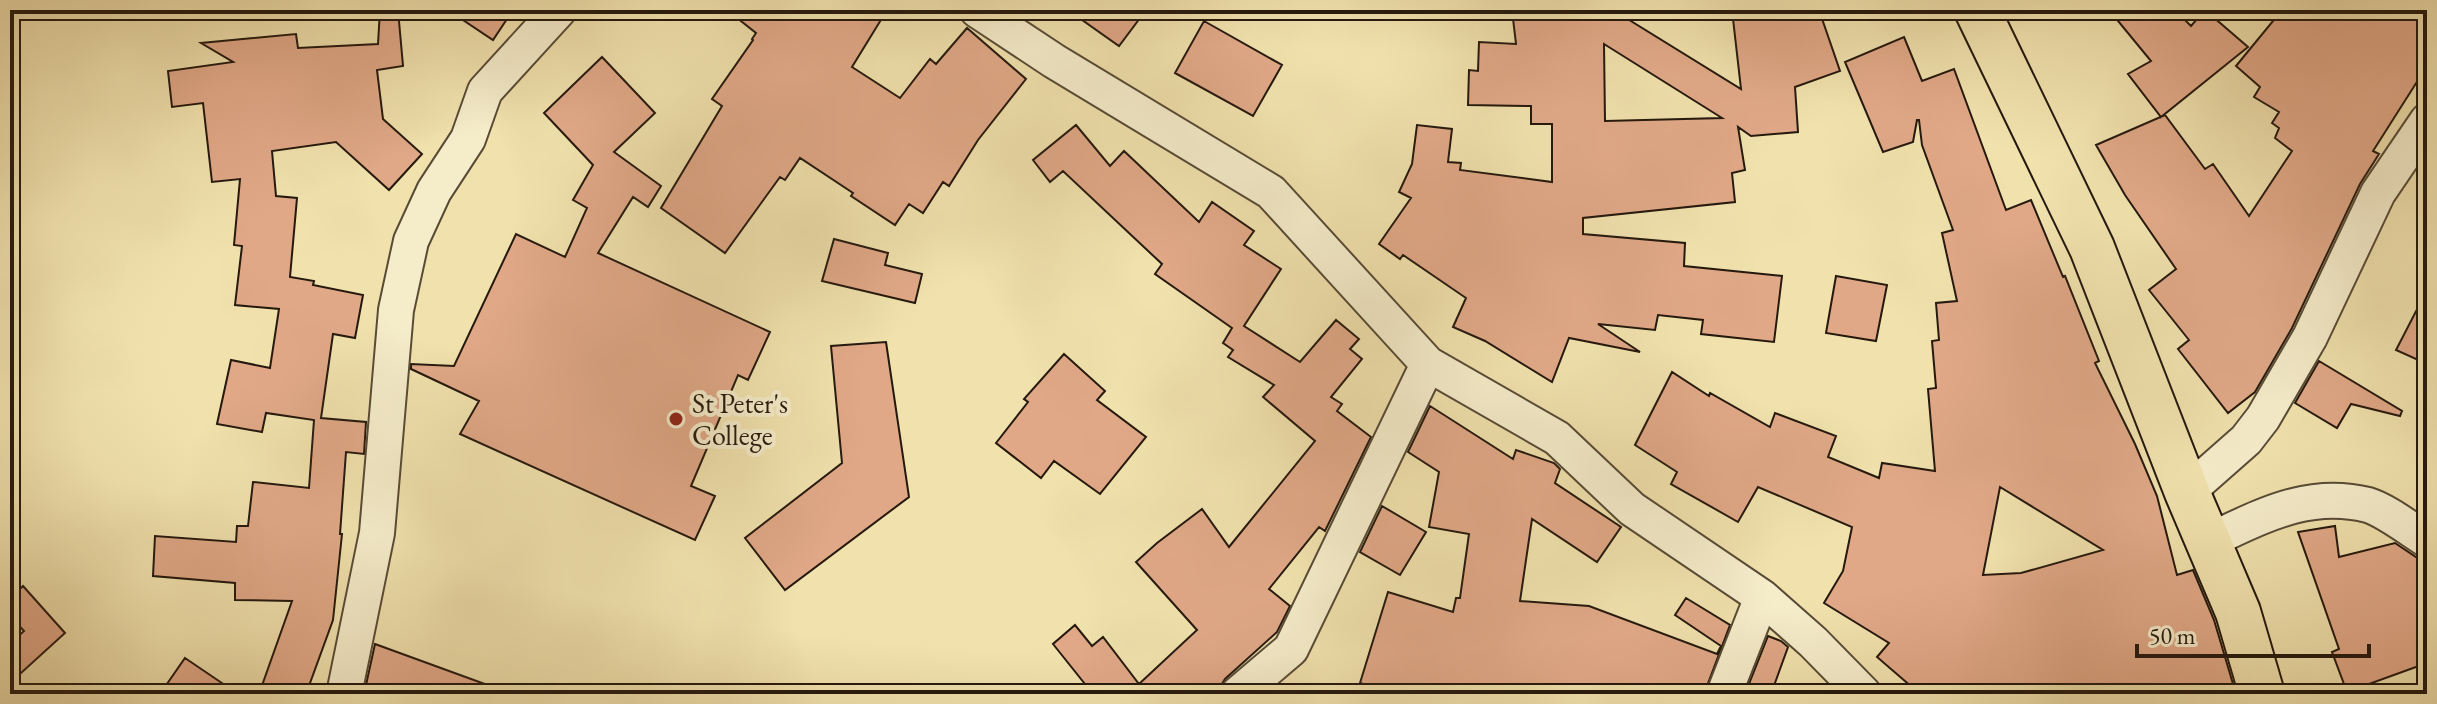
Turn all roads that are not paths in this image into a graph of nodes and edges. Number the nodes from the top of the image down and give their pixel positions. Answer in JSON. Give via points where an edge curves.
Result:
{"nodes":[{"id":1,"x":559,"y":10,"type":"edge"},
{"id":2,"x":977,"y":10,"type":"edge"},
{"id":3,"x":1977,"y":10,"type":"edge"},
{"id":4,"x":2427,"y":121,"type":"edge"},
{"id":5,"x":1428,"y":364,"type":"junction"},
{"id":6,"x":2187,"y":492,"type":"junction"},
{"id":7,"x":2427,"y":540,"type":"edge"},
{"id":8,"x":2208,"y":541,"type":"junction"},
{"id":9,"x":1762,"y":597,"type":"junction"},
{"id":10,"x":344,"y":694,"type":"edge"},
{"id":11,"x":1238,"y":694,"type":"edge"},
{"id":12,"x":1724,"y":694,"type":"edge"},
{"id":13,"x":1864,"y":694,"type":"edge"},
{"id":14,"x":2262,"y":694,"type":"edge"}],
"edges":[{"from":1,"to":10,"type":"street","via":[[485,91],[468,139],[434,191],[411,241],[396,310],[377,533]]},
{"from":2,"to":5,"type":"street","via":[[1271,192]]},
{"from":3,"to":6,"type":"main road","via":[[2092,248]]},
{"from":4,"to":6,"type":"street","via":[[2378,193],[2310,337],[2263,418]]},
{"from":5,"to":9,"type":"street","via":[[1557,438],[1632,509]]},
{"from":5,"to":11,"type":"street","via":[[1291,649]]},
{"from":6,"to":8,"type":"main road"},
{"from":7,"to":8,"type":"street","via":[[2370,506],[2327,501],[2287,506]]},
{"from":8,"to":14,"type":"main road","via":[[2238,612]]},
{"from":9,"to":12,"type":"street"},
{"from":9,"to":13,"type":"street"}]}
